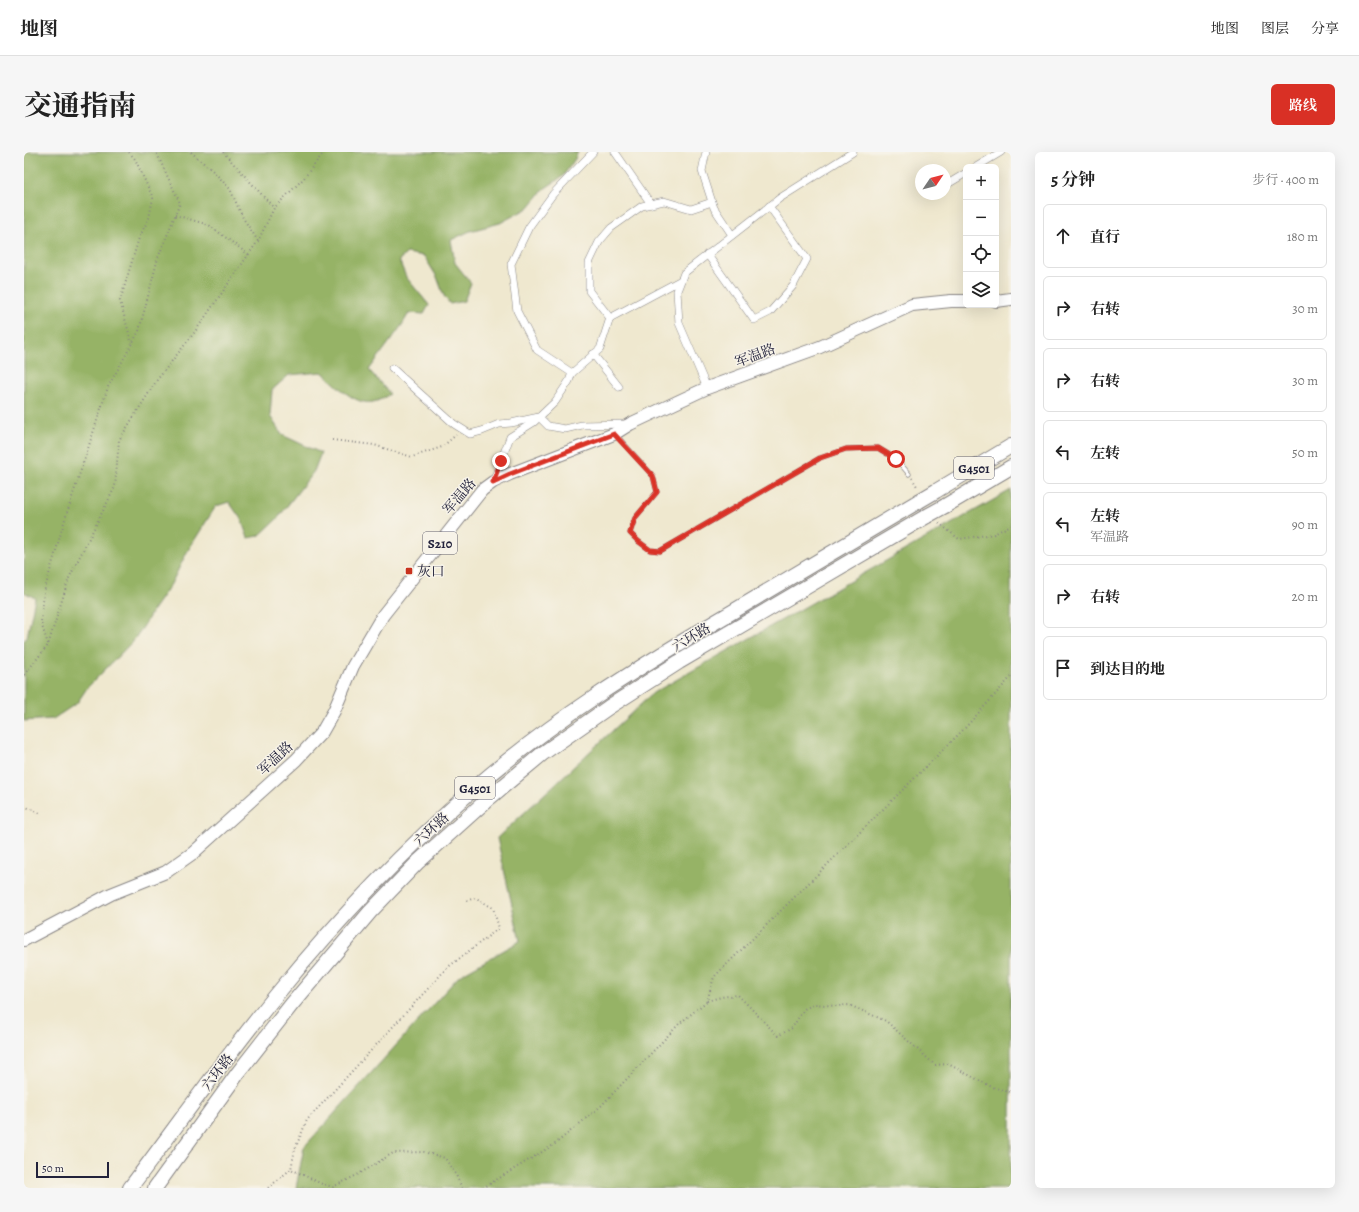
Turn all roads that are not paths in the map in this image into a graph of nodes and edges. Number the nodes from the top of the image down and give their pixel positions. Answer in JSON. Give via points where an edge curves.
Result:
{"nodes":[{"id":1,"x":593,"y":152,"type":"edge"},
{"id":2,"x":615,"y":152,"type":"edge"},
{"id":3,"x":706,"y":152,"type":"edge"},
{"id":4,"x":853,"y":152,"type":"edge"},
{"id":5,"x":1001,"y":152,"type":"edge"},
{"id":6,"x":981,"y":164,"type":"edge"},
{"id":7,"x":963,"y":175,"type":"edge"},
{"id":8,"x":951,"y":182,"type":"edge"},
{"id":9,"x":712,"y":202,"type":"junction"},
{"id":10,"x":651,"y":204,"type":"junction"},
{"id":11,"x":769,"y":206,"type":"junction"},
{"id":12,"x":732,"y":235,"type":"junction"},
{"id":13,"x":707,"y":254,"type":"junction"},
{"id":14,"x":681,"y":280,"type":"junction"},
{"id":15,"x":1011,"y":299,"type":"edge"},
{"id":16,"x":963,"y":301,"type":"edge"},
{"id":17,"x":999,"y":301,"type":"edge"},
{"id":18,"x":610,"y":318,"type":"junction"},
{"id":19,"x":593,"y":354,"type":"junction"},
{"id":20,"x":392,"y":368,"type":"dead end"},
{"id":21,"x":572,"y":373,"type":"junction"},
{"id":22,"x":619,"y":387,"type":"dead end"},
{"id":23,"x":707,"y":388,"type":"junction"},
{"id":24,"x":539,"y":417,"type":"junction"},
{"id":25,"x":630,"y":424,"type":"junction"},
{"id":26,"x":614,"y":434,"type":"junction"},
{"id":27,"x":1011,"y":446,"type":"edge"},
{"id":28,"x":1011,"y":467,"type":"edge"},
{"id":29,"x":909,"y":474,"type":"road end"},
{"id":30,"x":493,"y":482,"type":"junction"},
{"id":31,"x":24,"y":940,"type":"edge"},
{"id":32,"x":130,"y":1188,"type":"edge"},
{"id":33,"x":155,"y":1188,"type":"edge"}],
"edges":[{"from":1,"to":21,"type":"street","via":[[553,194],[529,227],[511,264],[517,311],[537,350]]},
{"from":2,"to":10,"type":"street"},
{"from":3,"to":9,"type":"street","via":[[702,171]]},
{"from":4,"to":11,"type":"street"},
{"from":5,"to":6,"type":"street"},
{"from":7,"to":8,"type":"street"},
{"from":9,"to":10,"type":"street","via":[[691,209],[664,201]]},
{"from":9,"to":12,"type":"street"},
{"from":10,"to":18,"type":"street","via":[[642,206],[611,228],[599,242],[589,264],[589,291]]},
{"from":11,"to":12,"type":"street"},
{"from":11,"to":13,"type":"street","via":[[807,259],[794,286],[770,312],[754,320]]},
{"from":12,"to":13,"type":"street"},
{"from":13,"to":14,"type":"street","via":[[684,273]]},
{"from":14,"to":18,"type":"street"},
{"from":14,"to":23,"type":"street","via":[[677,291],[679,323]]},
{"from":15,"to":17,"type":"main road"},
{"from":16,"to":23,"type":"main road","name":"军温路","number":"S210","via":[[912,305],[820,347]]},
{"from":18,"to":19,"type":"street","via":[[600,349]]},
{"from":19,"to":21,"type":"street"},
{"from":19,"to":22,"type":"street"},
{"from":20,"to":24,"type":"street","via":[[454,424],[470,434],[499,424]]},
{"from":21,"to":24,"type":"street","via":[[555,402]]},
{"from":23,"to":25,"type":"main road","name":"军温路","number":"S210"},
{"from":24,"to":25,"type":"street","via":[[548,426],[565,429]]},
{"from":24,"to":30,"type":"street","via":[[510,437]]},
{"from":25,"to":26,"type":"main road","name":"军温路","number":"S210"},
{"from":26,"to":29,"type":"lane","via":[[653,476],[657,492],[635,518],[630,533],[650,550],[660,551],[820,458],[846,449],[878,448],[896,459]]},
{"from":26,"to":30,"type":"main road","name":"军温路","number":"S210"},
{"from":27,"to":32,"type":"highway","name":"六环路","number":"G4501","bridge":true,"via":[[936,491],[920,496],[670,649],[532,742],[478,786],[360,898],[284,986]]},
{"from":28,"to":33,"type":"highway","name":"六环路","number":"G4501","bridge":true,"via":[[932,516],[679,662],[542,754],[488,799],[418,862],[365,918],[242,1067]]},
{"from":30,"to":31,"type":"main road","name":"军温路","number":"S210","via":[[482,490],[383,615],[353,666],[322,732],[296,760],[193,853],[166,872],[112,894]]}]}
